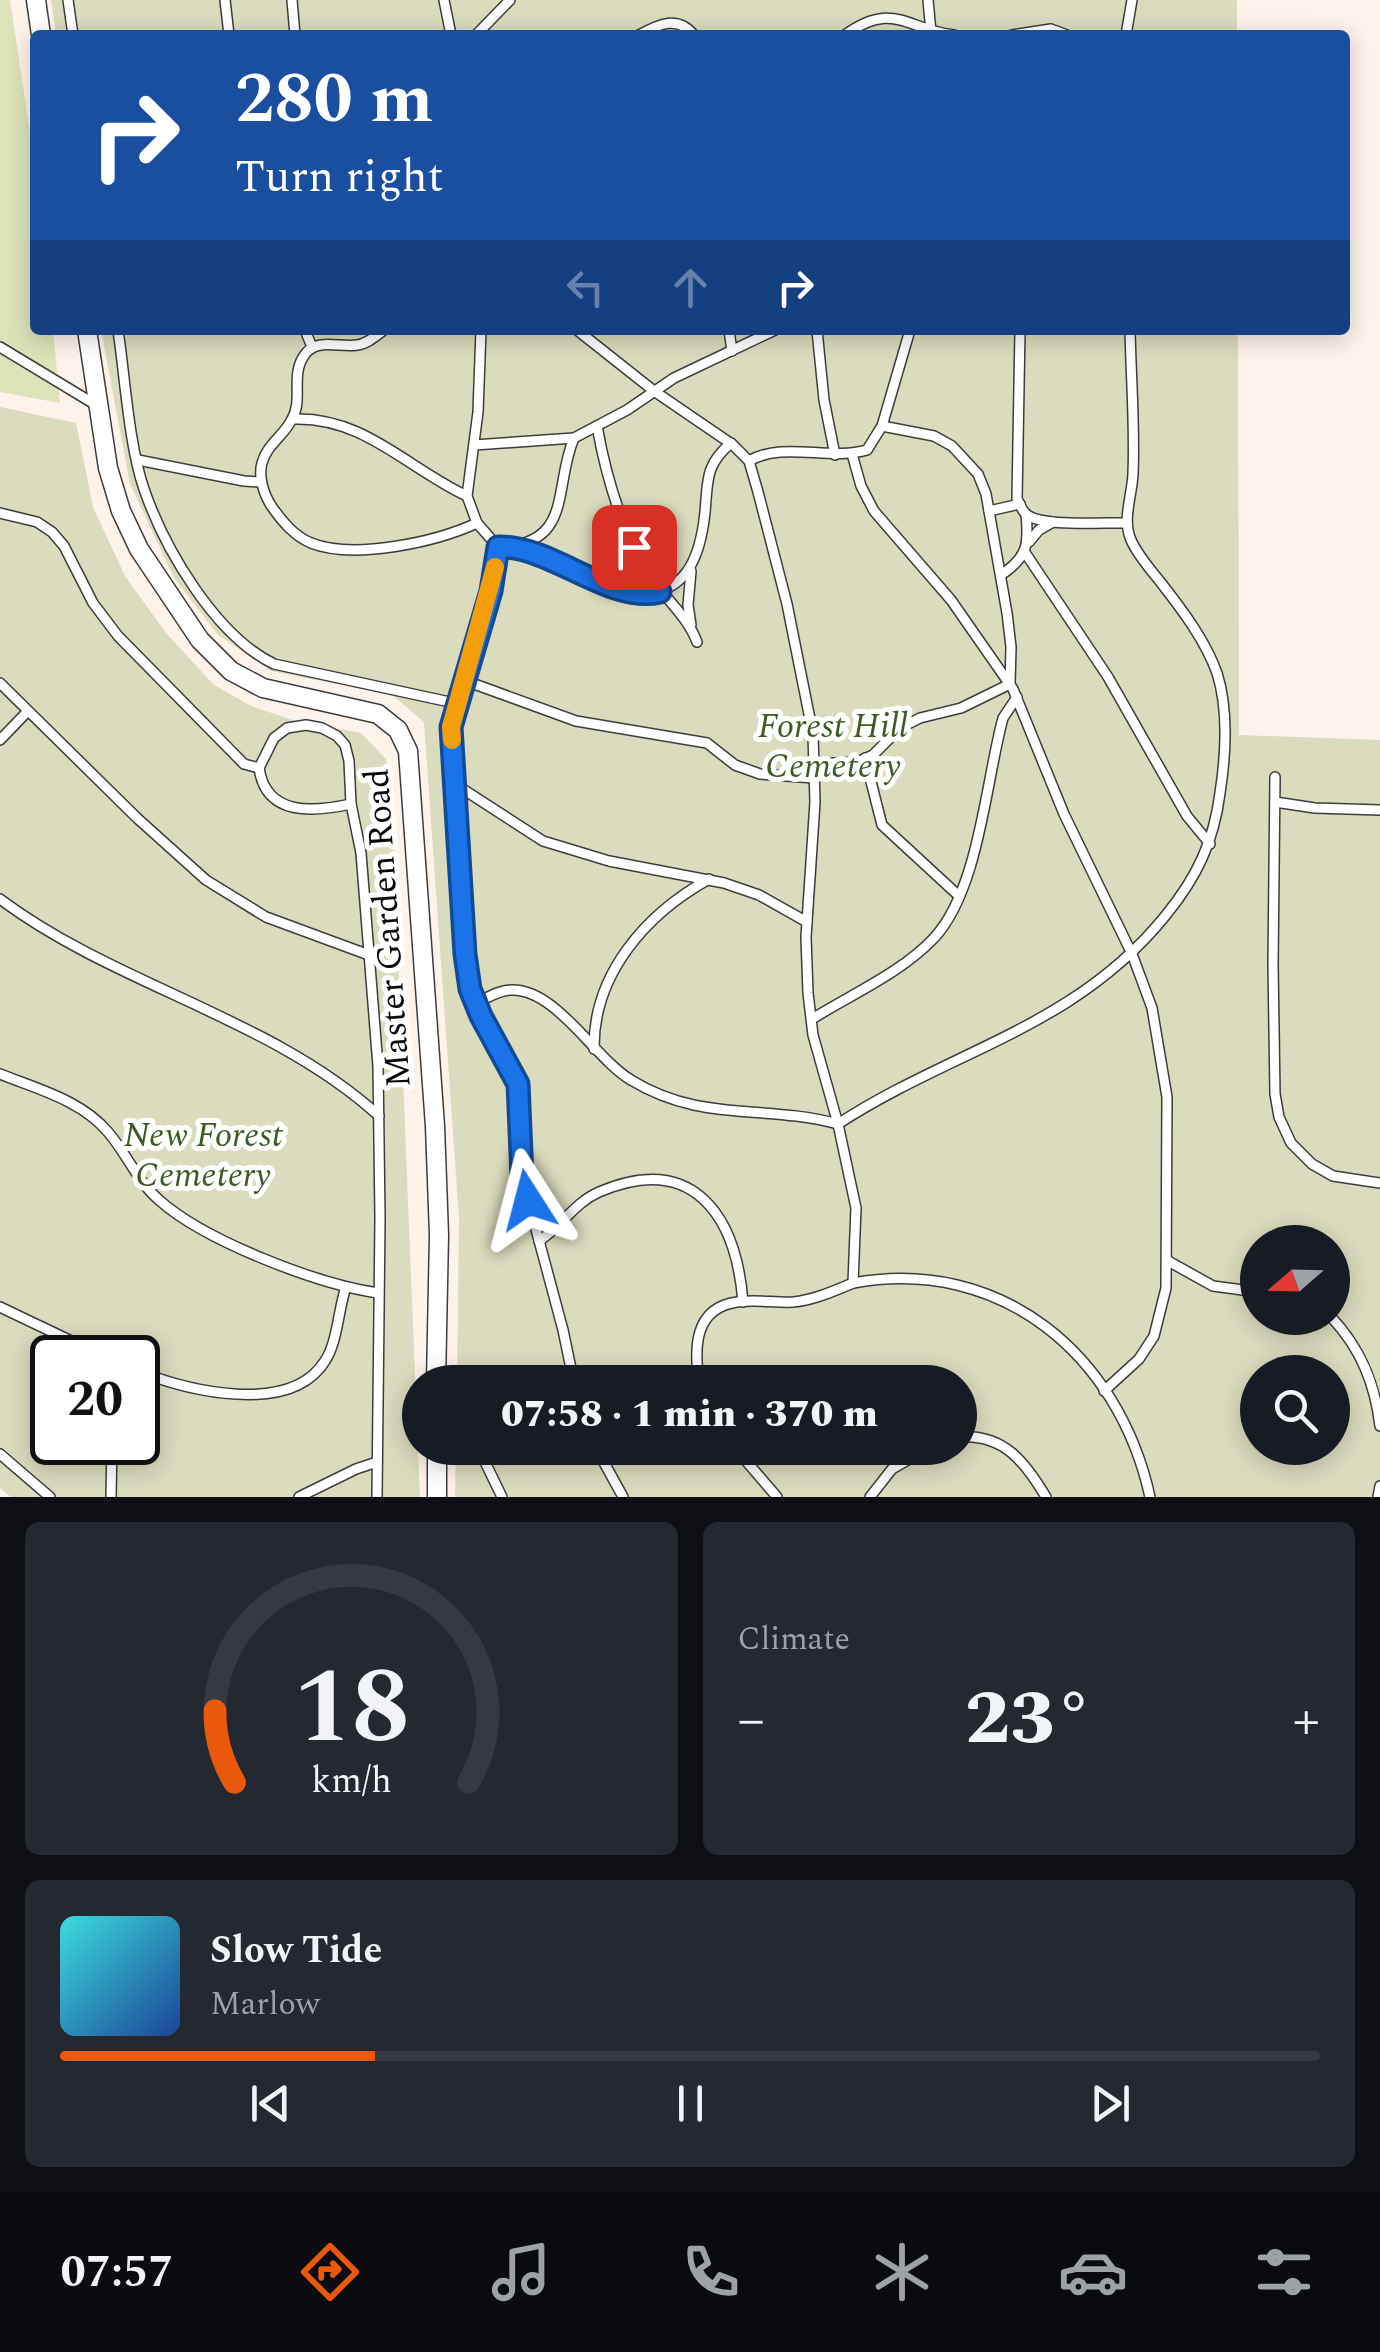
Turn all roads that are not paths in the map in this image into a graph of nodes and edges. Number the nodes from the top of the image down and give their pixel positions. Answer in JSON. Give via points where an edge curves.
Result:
{"nodes":[{"id":1,"x":36,"y":0,"type":"edge"},
{"id":2,"x":68,"y":0,"type":"edge"},
{"id":3,"x":226,"y":0,"type":"edge"},
{"id":4,"x":292,"y":0,"type":"edge"},
{"id":5,"x":444,"y":0,"type":"edge"},
{"id":6,"x":510,"y":0,"type":"edge"},
{"id":7,"x":928,"y":0,"type":"edge"},
{"id":8,"x":1132,"y":0,"type":"edge"},
{"id":9,"x":40,"y":30,"type":"edge"},
{"id":10,"x":72,"y":30,"type":"edge"},
{"id":11,"x":229,"y":30,"type":"edge"},
{"id":12,"x":295,"y":30,"type":"edge"},
{"id":13,"x":449,"y":30,"type":"edge"},
{"id":14,"x":481,"y":30,"type":"edge"},
{"id":15,"x":651,"y":30,"type":"edge"},
{"id":16,"x":689,"y":30,"type":"edge"},
{"id":17,"x":852,"y":30,"type":"edge"},
{"id":18,"x":928,"y":30,"type":"edge"},
{"id":19,"x":931,"y":30,"type":"edge"},
{"id":20,"x":1127,"y":30,"type":"edge"},
{"id":21,"x":87,"y":335,"type":"edge"},
{"id":22,"x":119,"y":335,"type":"edge"},
{"id":23,"x":307,"y":335,"type":"edge"},
{"id":24,"x":376,"y":335,"type":"edge"},
{"id":25,"x":480,"y":335,"type":"edge"},
{"id":26,"x":583,"y":335,"type":"edge"},
{"id":27,"x":730,"y":335,"type":"edge"},
{"id":28,"x":765,"y":335,"type":"edge"},
{"id":29,"x":818,"y":335,"type":"edge"},
{"id":30,"x":909,"y":335,"type":"edge"},
{"id":31,"x":1020,"y":335,"type":"edge"},
{"id":32,"x":1129,"y":335,"type":"edge"},
{"id":33,"x":0,"y":347,"type":"edge"},
{"id":34,"x":312,"y":347,"type":"junction"},
{"id":35,"x":732,"y":351,"type":"junction"},
{"id":36,"x":654,"y":391,"type":"junction"},
{"id":37,"x":296,"y":403,"type":"junction"},
{"id":38,"x":98,"y":406,"type":"junction"},
{"id":39,"x":315,"y":418,"type":"junction"},
{"id":40,"x":293,"y":419,"type":"junction"},
{"id":41,"x":597,"y":426,"type":"junction"},
{"id":42,"x":882,"y":426,"type":"junction"},
{"id":43,"x":574,"y":438,"type":"junction"},
{"id":44,"x":548,"y":441,"type":"junction"},
{"id":45,"x":731,"y":443,"type":"junction"},
{"id":46,"x":474,"y":446,"type":"junction"},
{"id":47,"x":835,"y":454,"type":"junction"},
{"id":48,"x":852,"y":454,"type":"junction"},
{"id":49,"x":138,"y":460,"type":"junction"},
{"id":50,"x":749,"y":461,"type":"junction"},
{"id":51,"x":563,"y":462,"type":"junction"},
{"id":52,"x":261,"y":482,"type":"junction"},
{"id":53,"x":466,"y":496,"type":"junction"},
{"id":54,"x":1020,"y":504,"type":"junction"},
{"id":55,"x":989,"y":511,"type":"junction"},
{"id":56,"x":0,"y":512,"type":"edge"},
{"id":57,"x":1026,"y":514,"type":"junction"},
{"id":58,"x":1054,"y":522,"type":"junction"},
{"id":59,"x":1127,"y":523,"type":"junction"},
{"id":60,"x":477,"y":524,"type":"junction"},
{"id":61,"x":519,"y":546,"type":"junction"},
{"id":62,"x":1026,"y":546,"type":"junction"},
{"id":63,"x":498,"y":547,"type":"junction"},
{"id":64,"x":692,"y":568,"type":"junction"},
{"id":65,"x":1001,"y":575,"type":"junction"},
{"id":66,"x":660,"y":592,"type":"junction"},
{"id":67,"x":692,"y":628,"type":"junction"},
{"id":68,"x":697,"y":642,"type":"dead end"},
{"id":69,"x":466,"y":681,"type":"junction"},
{"id":70,"x":0,"y":683,"type":"edge"},
{"id":71,"x":1010,"y":684,"type":"junction"},
{"id":72,"x":1017,"y":697,"type":"junction"},
{"id":73,"x":459,"y":704,"type":"junction"},
{"id":74,"x":27,"y":712,"type":"junction"},
{"id":75,"x":0,"y":740,"type":"edge"},
{"id":76,"x":865,"y":758,"type":"junction"},
{"id":77,"x":814,"y":764,"type":"junction"},
{"id":78,"x":259,"y":768,"type":"junction"},
{"id":79,"x":1275,"y":777,"type":"dead end"},
{"id":80,"x":814,"y":778,"type":"junction"},
{"id":81,"x":455,"y":784,"type":"junction"},
{"id":82,"x":1275,"y":802,"type":"junction"},
{"id":83,"x":351,"y":804,"type":"junction"},
{"id":84,"x":1380,"y":810,"type":"edge"},
{"id":85,"x":1210,"y":844,"type":"junction"},
{"id":86,"x":708,"y":879,"type":"junction"},
{"id":87,"x":959,"y":896,"type":"junction"},
{"id":88,"x":0,"y":899,"type":"edge"},
{"id":89,"x":807,"y":922,"type":"junction"},
{"id":90,"x":369,"y":954,"type":"junction"},
{"id":91,"x":1132,"y":954,"type":"junction"},
{"id":92,"x":476,"y":1003,"type":"junction"},
{"id":93,"x":812,"y":1019,"type":"junction"},
{"id":94,"x":594,"y":1049,"type":"junction"},
{"id":95,"x":0,"y":1074,"type":"edge"},
{"id":96,"x":379,"y":1116,"type":"junction"},
{"id":97,"x":838,"y":1124,"type":"junction"},
{"id":98,"x":1380,"y":1183,"type":"edge"},
{"id":99,"x":539,"y":1242,"type":"junction"},
{"id":100,"x":1168,"y":1261,"type":"junction"},
{"id":101,"x":853,"y":1283,"type":"junction"},
{"id":102,"x":346,"y":1287,"type":"junction"},
{"id":103,"x":1240,"y":1290,"type":"edge"},
{"id":104,"x":378,"y":1292,"type":"junction"},
{"id":105,"x":743,"y":1302,"type":"junction"},
{"id":106,"x":0,"y":1308,"type":"edge"},
{"id":107,"x":58,"y":1335,"type":"edge"},
{"id":108,"x":1348,"y":1335,"type":"edge"},
{"id":109,"x":436,"y":1365,"type":"edge"},
{"id":110,"x":573,"y":1365,"type":"edge"},
{"id":111,"x":696,"y":1365,"type":"edge"},
{"id":112,"x":160,"y":1380,"type":"edge"},
{"id":113,"x":1104,"y":1391,"type":"junction"},
{"id":114,"x":1380,"y":1426,"type":"edge"},
{"id":115,"x":977,"y":1436,"type":"edge"},
{"id":116,"x":0,"y":1454,"type":"edge"},
{"id":117,"x":377,"y":1462,"type":"junction"},
{"id":118,"x":111,"y":1465,"type":"edge"},
{"id":119,"x":437,"y":1465,"type":"edge"},
{"id":120,"x":486,"y":1465,"type":"edge"},
{"id":121,"x":606,"y":1465,"type":"edge"},
{"id":122,"x":750,"y":1465,"type":"edge"},
{"id":123,"x":899,"y":1465,"type":"edge"},
{"id":124,"x":1380,"y":1486,"type":"edge"},
{"id":125,"x":50,"y":1497,"type":"edge"},
{"id":126,"x":110,"y":1497,"type":"edge"},
{"id":127,"x":300,"y":1497,"type":"edge"},
{"id":128,"x":377,"y":1497,"type":"edge"},
{"id":129,"x":437,"y":1497,"type":"edge"},
{"id":130,"x":502,"y":1497,"type":"edge"},
{"id":131,"x":624,"y":1497,"type":"edge"},
{"id":132,"x":777,"y":1497,"type":"edge"},
{"id":133,"x":870,"y":1497,"type":"edge"},
{"id":134,"x":1046,"y":1497,"type":"edge"},
{"id":135,"x":1150,"y":1497,"type":"edge"},
{"id":136,"x":1378,"y":1497,"type":"edge"}],
"edges":[{"from":1,"to":9,"type":"street"},
{"from":2,"to":10,"type":"lane"},
{"from":3,"to":11,"type":"lane"},
{"from":4,"to":12,"type":"lane"},
{"from":5,"to":13,"type":"lane"},
{"from":6,"to":14,"type":"lane"},
{"from":7,"to":19,"type":"lane"},
{"from":8,"to":20,"type":"lane"},
{"from":15,"to":16,"type":"lane","via":[[672,21]]},
{"from":17,"to":18,"type":"lane","via":[[882,14],[915,20]]},
{"from":21,"to":38,"type":"street","name":"Master Garden Road"},
{"from":22,"to":49,"type":"lane"},
{"from":23,"to":34,"type":"lane"},
{"from":24,"to":34,"type":"lane","via":[[358,346]]},
{"from":25,"to":46,"type":"lane"},
{"from":26,"to":36,"type":"lane"},
{"from":27,"to":35,"type":"lane"},
{"from":28,"to":35,"type":"lane"},
{"from":29,"to":47,"type":"lane"},
{"from":30,"to":42,"type":"lane"},
{"from":31,"to":54,"type":"lane"},
{"from":32,"to":59,"type":"lane","via":[[1133,472]]},
{"from":33,"to":38,"type":"lane"},
{"from":34,"to":37,"type":"lane","via":[[295,375]]},
{"from":35,"to":36,"type":"lane"},
{"from":36,"to":41,"type":"lane"},
{"from":36,"to":45,"type":"lane"},
{"from":37,"to":39,"type":"lane"},
{"from":37,"to":40,"type":"lane"},
{"from":38,"to":109,"type":"street","name":"Master Garden Road","via":[[121,512],[200,640],[231,671],[263,688],[378,714],[398,730],[408,751],[436,1126]]},
{"from":39,"to":40,"type":"lane"},
{"from":39,"to":53,"type":"lane","via":[[359,430]]},
{"from":40,"to":52,"type":"lane","via":[[270,445]]},
{"from":41,"to":43,"type":"lane"},
{"from":41,"to":66,"type":"lane","via":[[620,516]]},
{"from":42,"to":48,"type":"lane","via":[[867,450]]},
{"from":42,"to":55,"type":"lane","via":[[952,446],[978,474]]},
{"from":43,"to":44,"type":"lane"},
{"from":43,"to":51,"type":"lane"},
{"from":44,"to":46,"type":"lane"},
{"from":44,"to":51,"type":"lane"},
{"from":45,"to":50,"type":"lane"},
{"from":45,"to":64,"type":"lane","via":[[709,470],[701,546]]},
{"from":46,"to":53,"type":"lane"},
{"from":47,"to":48,"type":"lane"},
{"from":47,"to":50,"type":"lane","via":[[777,452]]},
{"from":48,"to":71,"type":"lane","via":[[874,511]]},
{"from":49,"to":52,"type":"lane"},
{"from":49,"to":73,"type":"lane","via":[[143,487],[181,564],[253,654]]},
{"from":50,"to":77,"type":"lane","via":[[803,678]]},
{"from":51,"to":61,"type":"lane","via":[[553,523]]},
{"from":52,"to":60,"type":"lane","via":[[296,534],[331,548],[432,540]]},
{"from":53,"to":60,"type":"lane"},
{"from":54,"to":55,"type":"lane"},
{"from":54,"to":57,"type":"lane"},
{"from":55,"to":65,"type":"lane"},
{"from":56,"to":78,"type":"lane","via":[[52,532],[118,636],[230,751]]},
{"from":57,"to":58,"type":"lane"},
{"from":57,"to":62,"type":"lane"},
{"from":58,"to":59,"type":"lane"},
{"from":58,"to":62,"type":"lane"},
{"from":59,"to":85,"type":"lane","via":[[1134,546],[1206,648],[1224,701],[1222,780]]},
{"from":60,"to":63,"type":"lane"},
{"from":61,"to":63,"type":"lane"},
{"from":61,"to":66,"type":"lane","via":[[623,589]]},
{"from":62,"to":65,"type":"lane"},
{"from":62,"to":85,"type":"lane"},
{"from":63,"to":69,"type":"lane"},
{"from":64,"to":66,"type":"lane"},
{"from":64,"to":67,"type":"lane"},
{"from":65,"to":71,"type":"lane"},
{"from":66,"to":67,"type":"lane"},
{"from":67,"to":68,"type":"lane"},
{"from":69,"to":73,"type":"lane"},
{"from":69,"to":80,"type":"lane","via":[[576,720],[706,743],[760,774]]},
{"from":70,"to":74,"type":"lane"},
{"from":71,"to":72,"type":"lane"},
{"from":71,"to":76,"type":"lane","via":[[900,728]]},
{"from":72,"to":87,"type":"lane","via":[[1003,718]]},
{"from":72,"to":91,"type":"lane"},
{"from":73,"to":81,"type":"lane","via":[[451,727]]},
{"from":74,"to":75,"type":"lane"},
{"from":74,"to":90,"type":"lane","via":[[206,880],[266,916]]},
{"from":76,"to":77,"type":"lane"},
{"from":76,"to":87,"type":"lane","via":[[882,826]]},
{"from":77,"to":80,"type":"lane"},
{"from":78,"to":83,"type":"lane","via":[[268,793],[296,810]]},
{"from":78,"to":83,"type":"lane","via":[[287,728],[322,728],[345,745]]},
{"from":79,"to":82,"type":"lane"},
{"from":80,"to":89,"type":"lane"},
{"from":81,"to":86,"type":"lane","via":[[543,841],[610,862]]},
{"from":81,"to":92,"type":"lane","via":[[465,954]]},
{"from":82,"to":84,"type":"lane"},
{"from":82,"to":98,"type":"lane","via":[[1279,1117],[1291,1143],[1312,1164],[1333,1176]]},
{"from":83,"to":90,"type":"lane"},
{"from":85,"to":91,"type":"lane","via":[[1183,894]]},
{"from":86,"to":89,"type":"lane","via":[[759,895]]},
{"from":86,"to":94,"type":"lane","via":[[679,897],[618,961],[600,998]]},
{"from":87,"to":93,"type":"lane","via":[[948,921],[916,954]]},
{"from":88,"to":96,"type":"lane","via":[[59,939],[258,1036]]},
{"from":89,"to":93,"type":"lane"},
{"from":90,"to":96,"type":"lane"},
{"from":91,"to":97,"type":"lane","via":[[1051,1015]]},
{"from":91,"to":100,"type":"lane","via":[[1162,1058]]},
{"from":92,"to":94,"type":"lane","via":[[512,990],[532,993]]},
{"from":92,"to":99,"type":"lane","via":[[518,1084],[522,1177]]},
{"from":93,"to":97,"type":"lane"},
{"from":94,"to":97,"type":"lane","via":[[626,1078],[682,1104]]},
{"from":95,"to":102,"type":"lane","via":[[89,1114],[148,1189],[182,1217],[253,1253]]},
{"from":96,"to":104,"type":"lane"},
{"from":97,"to":101,"type":"lane","via":[[856,1208]]},
{"from":99,"to":105,"type":"lane","via":[[597,1193],[659,1180],[682,1184],[701,1194],[729,1232]]},
{"from":99,"to":110,"type":"lane"},
{"from":100,"to":103,"type":"lane","via":[[1212,1286]]},
{"from":100,"to":113,"type":"lane","via":[[1154,1336]]},
{"from":101,"to":105,"type":"lane","via":[[795,1302]]},
{"from":101,"to":113,"type":"lane","via":[[911,1278],[977,1289],[1056,1332]]},
{"from":102,"to":104,"type":"lane"},
{"from":102,"to":112,"type":"lane","via":[[325,1362],[309,1377],[242,1395]]},
{"from":104,"to":117,"type":"lane"},
{"from":105,"to":111,"type":"lane","via":[[707,1317],[698,1333]]},
{"from":106,"to":107,"type":"lane"},
{"from":108,"to":114,"type":"lane","via":[[1374,1387]]},
{"from":113,"to":135,"type":"lane"},
{"from":115,"to":134,"type":"lane","via":[[1014,1452]]},
{"from":116,"to":125,"type":"lane"},
{"from":117,"to":127,"type":"lane"},
{"from":117,"to":128,"type":"lane"},
{"from":118,"to":126,"type":"lane"},
{"from":119,"to":129,"type":"street"},
{"from":120,"to":130,"type":"lane"},
{"from":121,"to":131,"type":"lane"},
{"from":122,"to":132,"type":"lane"},
{"from":123,"to":133,"type":"lane"},
{"from":124,"to":136,"type":"lane"}]}
